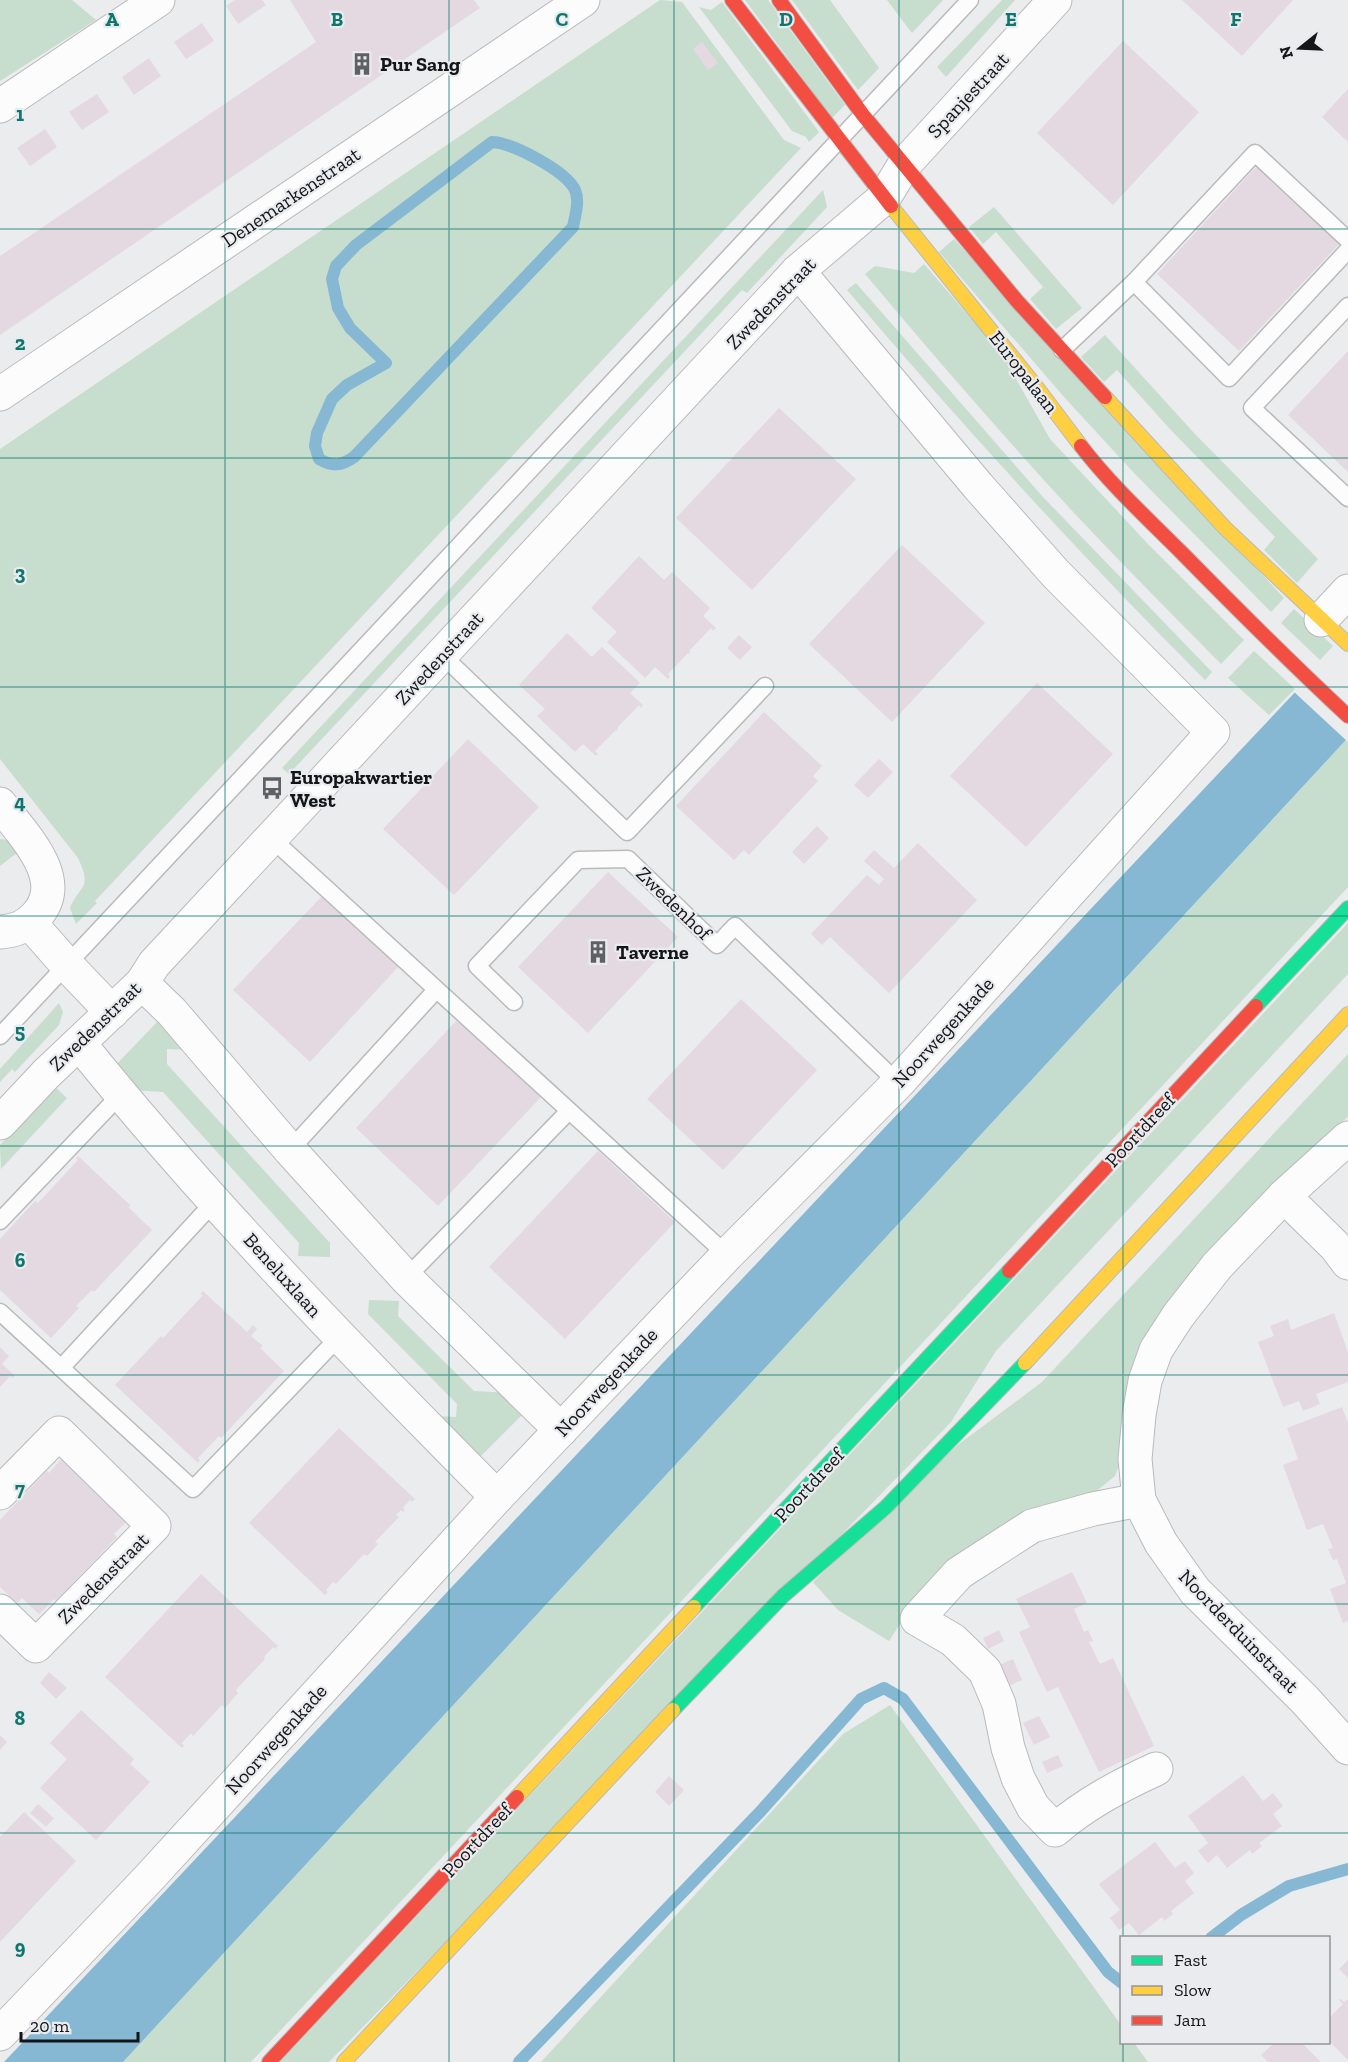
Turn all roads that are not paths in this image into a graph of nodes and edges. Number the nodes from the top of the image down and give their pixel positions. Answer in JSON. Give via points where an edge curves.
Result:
{"nodes":[{"id":1,"x":158,"y":0,"type":"edge"},
{"id":2,"x":583,"y":0,"type":"edge"},
{"id":3,"x":732,"y":0,"type":"edge"},
{"id":4,"x":779,"y":0,"type":"edge"},
{"id":5,"x":970,"y":0,"type":"edge"},
{"id":6,"x":1055,"y":0,"type":"edge"},
{"id":7,"x":0,"y":106,"type":"edge"},
{"id":8,"x":863,"y":115,"type":"junction"},
{"id":9,"x":840,"y":140,"type":"junction"},
{"id":10,"x":904,"y":165,"type":"junction"},
{"id":11,"x":884,"y":198,"type":"junction"},
{"id":12,"x":1348,"y":240,"type":"edge"},
{"id":13,"x":1348,"y":250,"type":"edge"},
{"id":14,"x":798,"y":271,"type":"junction"},
{"id":15,"x":1134,"y":282,"type":"junction"},
{"id":16,"x":1348,"y":306,"type":"edge"},
{"id":17,"x":1062,"y":350,"type":"junction"},
{"id":18,"x":0,"y":394,"type":"edge"},
{"id":19,"x":1348,"y":498,"type":"edge"},
{"id":20,"x":1348,"y":591,"type":"edge"},
{"id":21,"x":1337,"y":634,"type":"edge"},
{"id":22,"x":442,"y":655,"type":"junction"},
{"id":23,"x":765,"y":686,"type":"dead end"},
{"id":24,"x":1348,"y":716,"type":"edge"},
{"id":25,"x":0,"y":804,"type":"edge"},
{"id":26,"x":271,"y":838,"type":"junction"},
{"id":27,"x":1348,"y":908,"type":"edge"},
{"id":28,"x":8,"y":930,"type":"edge"},
{"id":29,"x":67,"y":965,"type":"junction"},
{"id":30,"x":142,"y":983,"type":"junction"},
{"id":31,"x":436,"y":990,"type":"junction"},
{"id":32,"x":514,"y":1002,"type":"dead end"},
{"id":33,"x":112,"y":1012,"type":"junction"},
{"id":34,"x":1348,"y":1014,"type":"edge"},
{"id":35,"x":0,"y":1036,"type":"edge"},
{"id":36,"x":79,"y":1043,"type":"junction"},
{"id":37,"x":898,"y":1083,"type":"junction"},
{"id":38,"x":120,"y":1095,"type":"junction"},
{"id":39,"x":569,"y":1111,"type":"junction"},
{"id":40,"x":0,"y":1123,"type":"edge"},
{"id":41,"x":1348,"y":1138,"type":"edge"},
{"id":42,"x":290,"y":1150,"type":"junction"},
{"id":43,"x":1284,"y":1196,"type":"junction"},
{"id":44,"x":215,"y":1201,"type":"junction"},
{"id":45,"x":0,"y":1221,"type":"edge"},
{"id":46,"x":727,"y":1255,"type":"junction"},
{"id":47,"x":1348,"y":1263,"type":"edge"},
{"id":48,"x":406,"y":1278,"type":"junction"},
{"id":49,"x":0,"y":1312,"type":"edge"},
{"id":50,"x":339,"y":1337,"type":"junction"},
{"id":51,"x":61,"y":1368,"type":"junction"},
{"id":52,"x":561,"y":1430,"type":"junction"},
{"id":53,"x":0,"y":1493,"type":"edge"},
{"id":54,"x":497,"y":1497,"type":"junction"},
{"id":55,"x":1139,"y":1500,"type":"junction"},
{"id":56,"x":0,"y":1611,"type":"edge"},
{"id":57,"x":1348,"y":1748,"type":"edge"},
{"id":58,"x":1156,"y":1769,"type":"dead end"},
{"id":59,"x":0,"y":2034,"type":"edge"},
{"id":60,"x":269,"y":2062,"type":"edge"},
{"id":61,"x":344,"y":2062,"type":"edge"}],
"edges":[{"from":1,"to":7,"type":"street"},
{"from":2,"to":18,"type":"street","name":"Denemarkenstraat"},
{"from":3,"to":9,"type":"main road","name":"Europalaan"},
{"from":4,"to":8,"type":"main road","name":"Europalaan"},
{"from":5,"to":8,"type":"lane"},
{"from":6,"to":10,"type":"street","name":"Spanjestraat"},
{"from":8,"to":9,"type":"lane"},
{"from":8,"to":10,"type":"main road","name":"Europalaan"},
{"from":9,"to":11,"type":"main road","name":"Europalaan"},
{"from":9,"to":29,"type":"lane"},
{"from":10,"to":11,"type":"street","name":"Spanjestraat"},
{"from":10,"to":17,"type":"main road","name":"Europalaan"},
{"from":11,"to":14,"type":"street","name":"Zwedenstraat"},
{"from":11,"to":24,"type":"main road","name":"Europalaan","via":[[1090,458]]},
{"from":12,"to":15,"type":"lane","via":[[1255,153]]},
{"from":13,"to":15,"type":"lane","via":[[1229,378]]},
{"from":14,"to":22,"type":"street","name":"Zwedenstraat"},
{"from":14,"to":37,"type":"street","name":"Noorwegenkade","via":[[1056,573],[1213,732]]},
{"from":15,"to":17,"type":"lane"},
{"from":16,"to":19,"type":"lane","via":[[1252,408]]},
{"from":17,"to":21,"type":"main road","name":"Europalaan","via":[[1226,528]]},
{"from":20,"to":21,"type":"street"},
{"from":22,"to":23,"type":"lane","via":[[627,832]]},
{"from":22,"to":26,"type":"street","name":"Zwedenstraat"},
{"from":25,"to":28,"type":"street","via":[[45,866],[49,881],[40,911]]},
{"from":26,"to":30,"type":"street","name":"Zwedenstraat","via":[[154,964]]},
{"from":26,"to":31,"type":"lane"},
{"from":27,"to":60,"type":"main road","name":"Poortdreef"},
{"from":28,"to":29,"type":"street"},
{"from":29,"to":33,"type":"street"},
{"from":29,"to":35,"type":"lane"},
{"from":30,"to":33,"type":"street","name":"Zwedenstraat"},
{"from":30,"to":42,"type":"street","via":[[172,1012]]},
{"from":31,"to":39,"type":"lane"},
{"from":31,"to":42,"type":"lane"},
{"from":32,"to":37,"type":"lane","name":"Zwedenhof","via":[[477,966],[578,860],[628,859],[717,945],[735,926]]},
{"from":33,"to":36,"type":"street","name":"Zwedenstraat"},
{"from":34,"to":61,"type":"main road","via":[[985,1407],[886,1507],[783,1596]]},
{"from":36,"to":38,"type":"street","name":"Beneluxlaan"},
{"from":36,"to":40,"type":"street","name":"Zwedenstraat"},
{"from":37,"to":46,"type":"street","name":"Noorwegenkade"},
{"from":38,"to":44,"type":"street","name":"Beneluxlaan"},
{"from":38,"to":45,"type":"lane"},
{"from":39,"to":46,"type":"lane"},
{"from":39,"to":48,"type":"lane"},
{"from":41,"to":43,"type":"street","name":"Noorderduinstraat"},
{"from":42,"to":48,"type":"street"},
{"from":43,"to":47,"type":"street"},
{"from":43,"to":55,"type":"street","name":"Noorderduinstraat","via":[[1217,1266],[1156,1350],[1139,1415],[1135,1459]]},
{"from":44,"to":50,"type":"street","name":"Beneluxlaan"},
{"from":44,"to":51,"type":"lane"},
{"from":46,"to":52,"type":"street","name":"Noorwegenkade"},
{"from":48,"to":52,"type":"street"},
{"from":49,"to":51,"type":"lane"},
{"from":50,"to":51,"type":"lane","via":[[194,1490]]},
{"from":50,"to":54,"type":"street","name":"Beneluxlaan"},
{"from":52,"to":54,"type":"street","name":"Noorwegenkade"},
{"from":53,"to":56,"type":"street","name":"Zwedenstraat","via":[[59,1433],[154,1526],[36,1646]]},
{"from":54,"to":59,"type":"street","name":"Noorwegenkade","via":[[149,1878]]},
{"from":55,"to":57,"type":"street","name":"Noorderduinstraat","via":[[1161,1543],[1195,1591]]},
{"from":55,"to":58,"type":"street","via":[[1032,1526],[959,1573],[917,1619],[952,1640],[985,1671],[999,1704],[1018,1778],[1033,1807],[1055,1830],[1118,1786]]}]}
